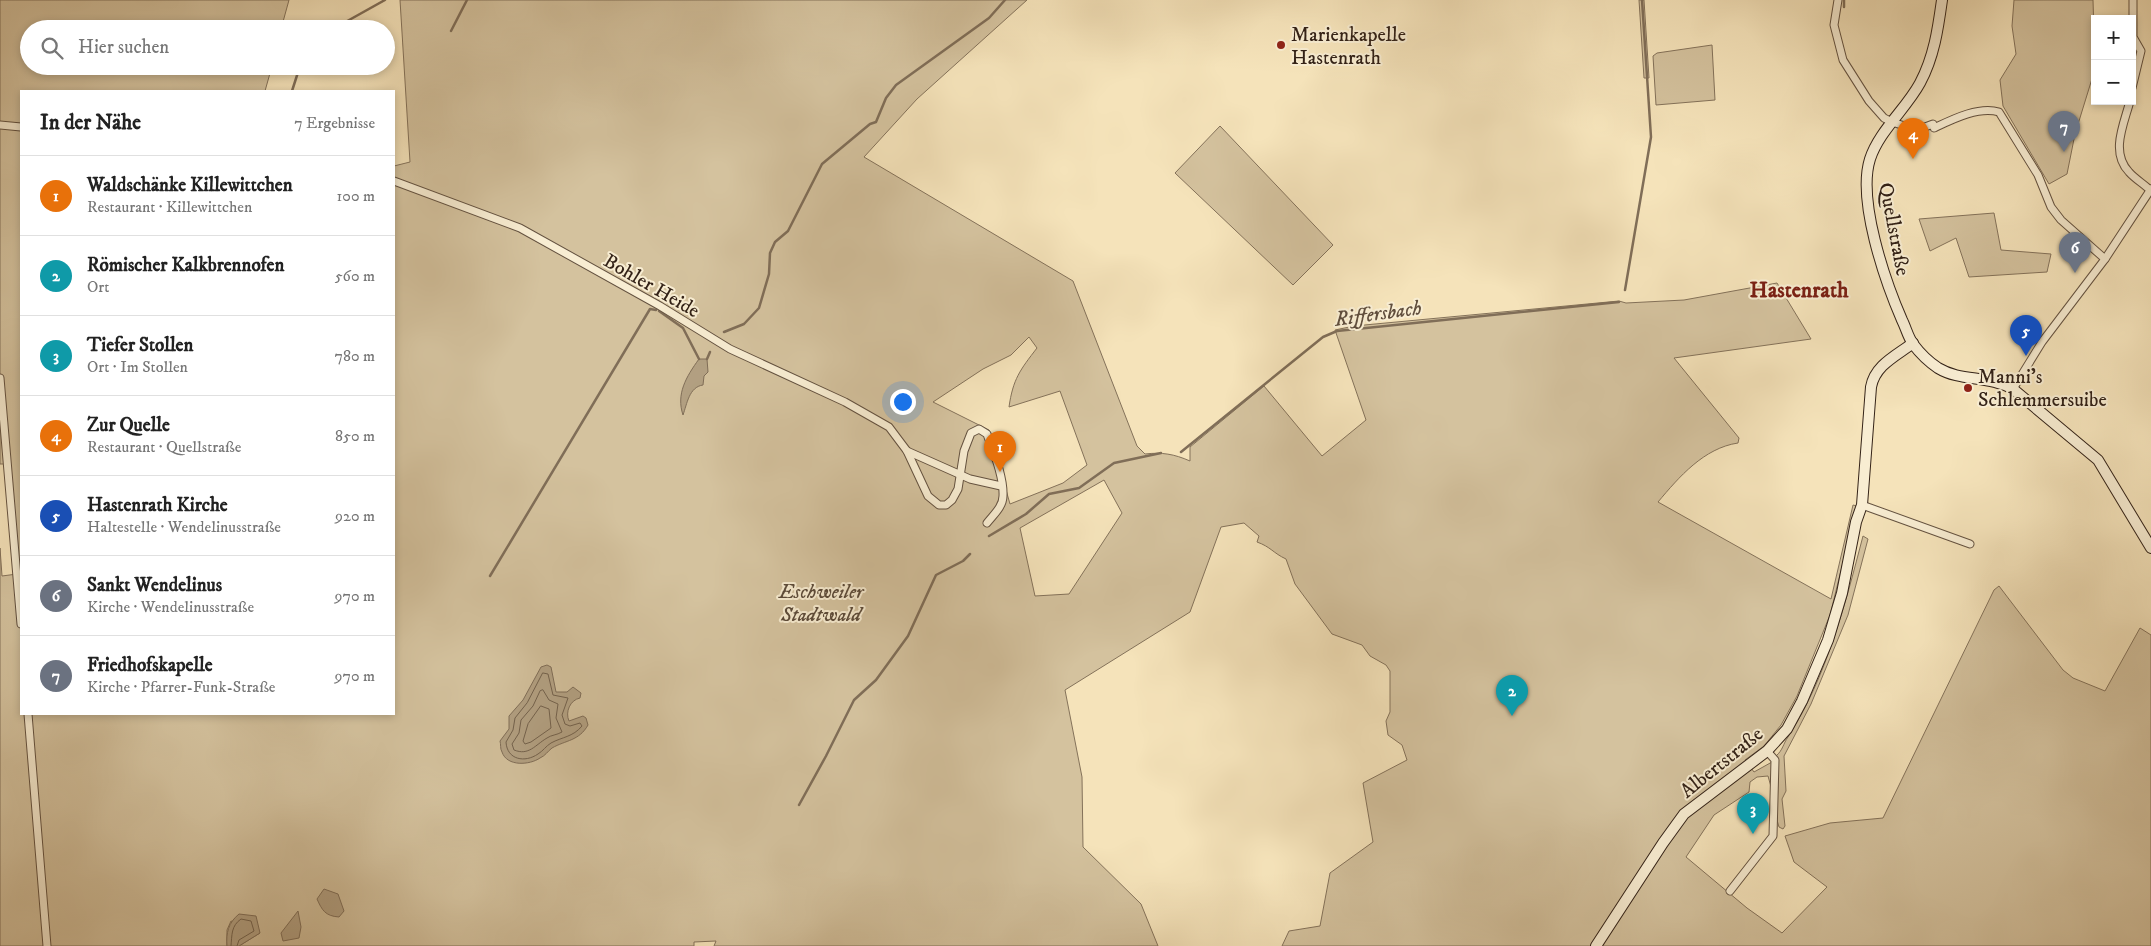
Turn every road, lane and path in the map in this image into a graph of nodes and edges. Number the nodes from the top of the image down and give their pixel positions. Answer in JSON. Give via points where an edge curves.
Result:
{"nodes":[{"id":1,"x":1838,"y":0,"type":"edge"},
{"id":2,"x":1942,"y":0,"type":"edge"},
{"id":3,"x":2133,"y":0,"type":"edge"},
{"id":4,"x":2136,"y":70,"type":"edge"},
{"id":5,"x":2129,"y":105,"type":"edge"},
{"id":6,"x":1892,"y":122,"type":"junction"},
{"id":7,"x":0,"y":126,"type":"edge"},
{"id":8,"x":20,"y":127,"type":"edge"},
{"id":9,"x":395,"y":181,"type":"edge"},
{"id":10,"x":2151,"y":190,"type":"edge"},
{"id":11,"x":2105,"y":259,"type":"junction"},
{"id":12,"x":1913,"y":343,"type":"junction"},
{"id":13,"x":0,"y":378,"type":"edge"},
{"id":14,"x":2013,"y":389,"type":"junction"},
{"id":15,"x":907,"y":452,"type":"junction"},
{"id":16,"x":960,"y":475,"type":"junction"},
{"id":17,"x":1001,"y":486,"type":"junction"},
{"id":18,"x":1862,"y":505,"type":"junction"},
{"id":19,"x":987,"y":523,"type":"dead end"},
{"id":20,"x":1970,"y":544,"type":"dead end"},
{"id":21,"x":2151,"y":548,"type":"edge"},
{"id":22,"x":20,"y":612,"type":"edge"},
{"id":23,"x":28,"y":715,"type":"edge"},
{"id":24,"x":1768,"y":751,"type":"junction"},
{"id":25,"x":1730,"y":891,"type":"dead end"},
{"id":26,"x":48,"y":946,"type":"edge"},
{"id":27,"x":1596,"y":946,"type":"edge"}],
"edges":[{"from":1,"to":6,"type":"street","via":[[1834,25],[1843,60],[1869,101]]},
{"from":2,"to":6,"type":"main road","name":"Quellstraße","via":[[1934,54],[1920,84]]},
{"from":3,"to":4,"type":"street","via":[[2133,37],[2140,51]]},
{"from":5,"to":10,"type":"street","via":[[2118,142],[2120,158],[2129,172]]},
{"from":6,"to":11,"type":"street","via":[[1916,130],[1933,124],[1934,128],[1980,111],[1999,112],[2038,175],[2051,207]]},
{"from":6,"to":12,"type":"main road","name":"Quellstraße","via":[[1870,159],[1866,181],[1882,269]]},
{"from":7,"to":8,"type":"street"},
{"from":9,"to":15,"type":"street","name":"Bohler Heide","via":[[520,228],[730,349],[845,402],[889,427]]},
{"from":10,"to":11,"type":"street"},
{"from":11,"to":14,"type":"street","via":[[2042,342]]},
{"from":12,"to":14,"type":"main road","via":[[1938,368],[1952,374],[1997,381]]},
{"from":12,"to":18,"type":"main road","name":"Albertstraße","via":[[1873,376]]},
{"from":13,"to":22,"type":"street"},
{"from":14,"to":21,"type":"main road","via":[[2098,460]]},
{"from":15,"to":16,"type":"street"},
{"from":15,"to":16,"type":"street","via":[[928,496],[939,505],[946,505],[952,500]]},
{"from":16,"to":17,"type":"street"},
{"from":16,"to":17,"type":"street","via":[[968,439],[979,429],[988,434]]},
{"from":17,"to":19,"type":"street","via":[[1000,506]]},
{"from":18,"to":20,"type":"street"},
{"from":18,"to":24,"type":"main road","name":"Albertstraße","via":[[1828,640],[1787,729]]},
{"from":23,"to":26,"type":"street"},
{"from":24,"to":25,"type":"street","via":[[1775,760],[1773,836]]},
{"from":24,"to":27,"type":"main road","name":"Albertstraße","via":[[1684,814]]}]}
